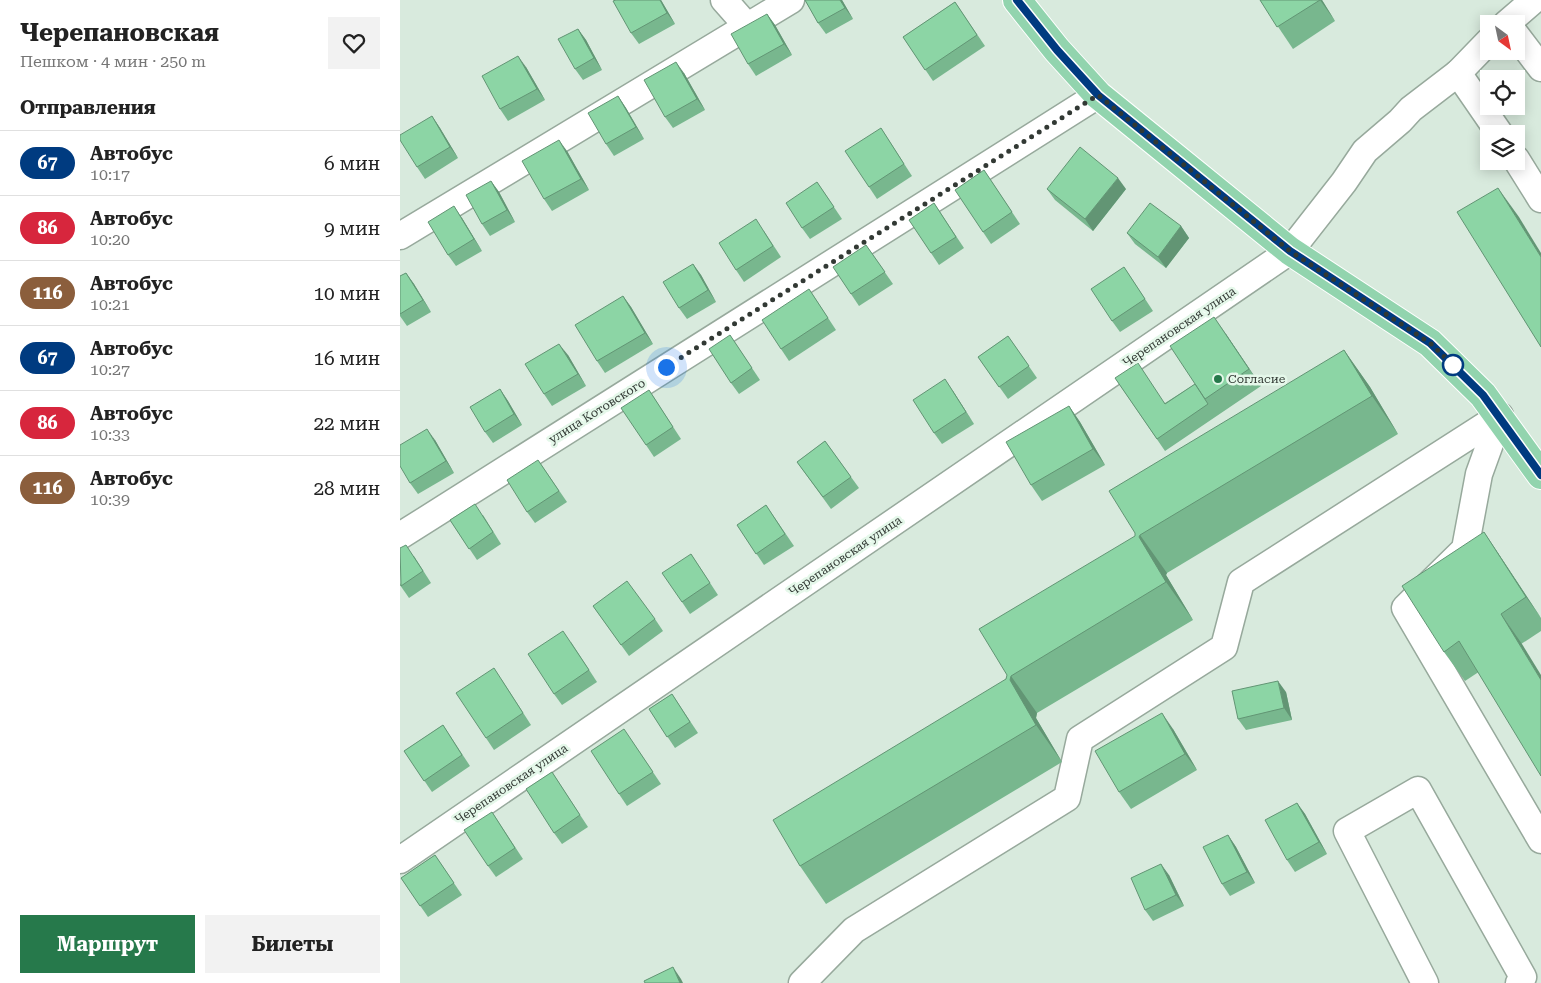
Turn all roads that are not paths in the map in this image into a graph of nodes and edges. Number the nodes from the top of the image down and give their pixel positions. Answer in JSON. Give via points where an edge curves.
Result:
{"nodes":[{"id":1,"x":724,"y":0,"type":"edge"},
{"id":2,"x":791,"y":0,"type":"edge"},
{"id":3,"x":1017,"y":0,"type":"edge"},
{"id":4,"x":1534,"y":0,"type":"edge"},
{"id":5,"x":1520,"y":15,"type":"edge"},
{"id":6,"x":747,"y":26,"type":"junction"},
{"id":7,"x":1525,"y":47,"type":"edge"},
{"id":8,"x":1480,"y":50,"type":"edge"},
{"id":9,"x":1541,"y":68,"type":"edge"},
{"id":10,"x":1458,"y":73,"type":"junction"},
{"id":11,"x":1098,"y":95,"type":"junction"},
{"id":12,"x":1494,"y":125,"type":"edge"},
{"id":13,"x":1523,"y":170,"type":"edge"},
{"id":14,"x":1541,"y":198,"type":"edge"},
{"id":15,"x":400,"y":236,"type":"edge"},
{"id":16,"x":1290,"y":251,"type":"junction"},
{"id":17,"x":1500,"y":416,"type":"junction"},
{"id":18,"x":1541,"y":475,"type":"edge"},
{"id":19,"x":400,"y":536,"type":"edge"},
{"id":20,"x":1541,"y":840,"type":"edge"},
{"id":21,"x":400,"y":860,"type":"edge"},
{"id":22,"x":803,"y":982,"type":"edge"},
{"id":23,"x":1425,"y":983,"type":"edge"},
{"id":24,"x":1519,"y":983,"type":"edge"}],
"edges":[{"from":1,"to":6,"type":"street"},
{"from":2,"to":6,"type":"street"},
{"from":3,"to":11,"type":"main road"},
{"from":4,"to":5,"type":"street"},
{"from":6,"to":15,"type":"street"},
{"from":7,"to":9,"type":"street"},
{"from":8,"to":10,"type":"street","name":"Черепановская улица"},
{"from":10,"to":12,"type":"street"},
{"from":10,"to":16,"type":"street","name":"Черепановская улица","via":[[1411,109],[1365,151]]},
{"from":11,"to":16,"type":"main road"},
{"from":11,"to":19,"type":"street","name":"улица Котовского"},
{"from":13,"to":14,"type":"street"},
{"from":16,"to":17,"type":"main road","via":[[1430,343]]},
{"from":16,"to":21,"type":"street","name":"Черепановская улица"},
{"from":17,"to":18,"type":"main road"},
{"from":17,"to":20,"type":"street","via":[[1480,474],[1466,549],[1405,608]]},
{"from":17,"to":22,"type":"street","via":[[1241,582],[1224,647],[1080,739],[1067,798],[854,930]]},
{"from":23,"to":24,"type":"street","via":[[1347,831],[1418,790],[1523,977]]}]}
